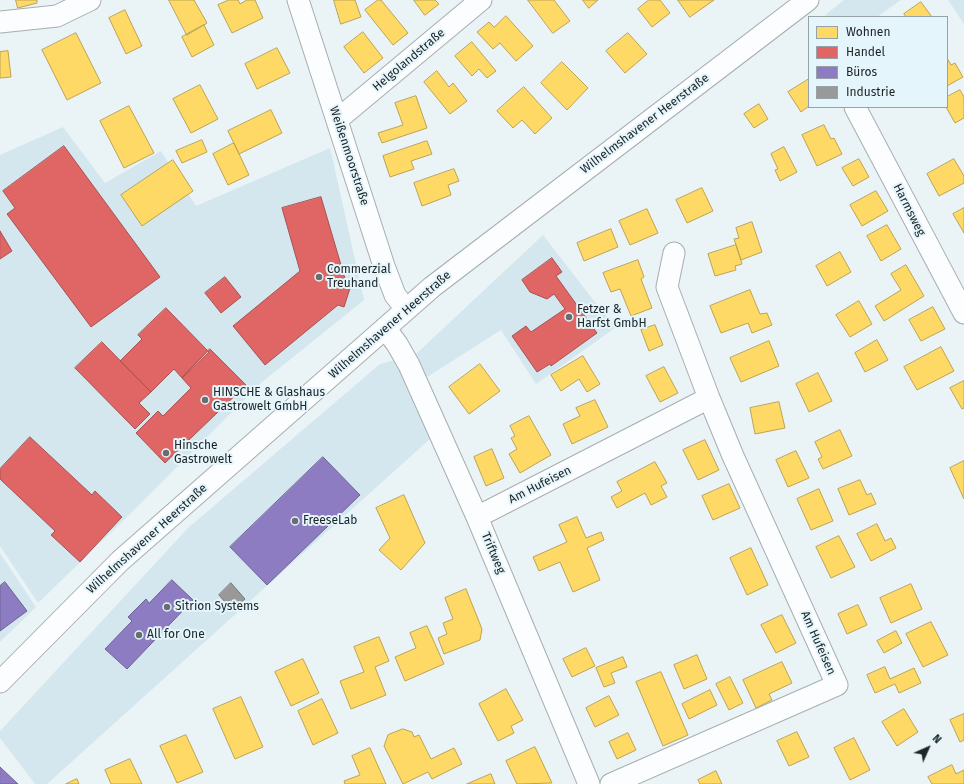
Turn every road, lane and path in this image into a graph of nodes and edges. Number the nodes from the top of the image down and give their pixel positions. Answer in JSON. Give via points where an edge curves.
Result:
{"nodes":[{"id":1,"x":90,"y":0,"type":"edge"},
{"id":2,"x":298,"y":0,"type":"edge"},
{"id":3,"x":481,"y":0,"type":"edge"},
{"id":4,"x":808,"y":7,"type":"edge"},
{"id":5,"x":0,"y":22,"type":"edge"},
{"id":6,"x":856,"y":108,"type":"edge"},
{"id":7,"x":337,"y":120,"type":"junction"},
{"id":8,"x":674,"y":253,"type":"dead end"},
{"id":9,"x":406,"y":309,"type":"junction"},
{"id":10,"x":964,"y":313,"type":"edge"},
{"id":11,"x":385,"y":328,"type":"junction"},
{"id":12,"x":709,"y":398,"type":"junction"},
{"id":13,"x":478,"y":517,"type":"junction"},
{"id":14,"x":0,"y":682,"type":"edge"},
{"id":15,"x":589,"y":784,"type":"edge"},
{"id":16,"x":611,"y":784,"type":"edge"}],
"edges":[{"from":1,"to":5,"type":"street","via":[[57,16]]},
{"from":2,"to":7,"type":"street","name":"Weißenmoorstraße"},
{"from":3,"to":7,"type":"street","name":"Helgolandstraße"},
{"from":4,"to":9,"type":"street","name":"Wilhelmshavener Heerstraße","via":[[528,212]]},
{"from":6,"to":10,"type":"street","name":"Harmsweg"},
{"from":7,"to":9,"type":"street","name":"Weißenmoorstraße","via":[[395,295]]},
{"from":8,"to":12,"type":"street","name":"Am Hufeisen","via":[[667,287]]},
{"from":9,"to":11,"type":"street","name":"Wilhelmshavener Heerstraße"},
{"from":11,"to":13,"type":"street","name":"Triftweg","via":[[409,365]]},
{"from":11,"to":14,"type":"street","name":"Wilhelmshavener Heerstraße","via":[[120,562]]},
{"from":12,"to":13,"type":"street","name":"Am Hufeisen"},
{"from":12,"to":16,"type":"street","name":"Am Hufeisen","via":[[736,464],[837,685]]},
{"from":13,"to":15,"type":"street","name":"Triftweg"}]}
